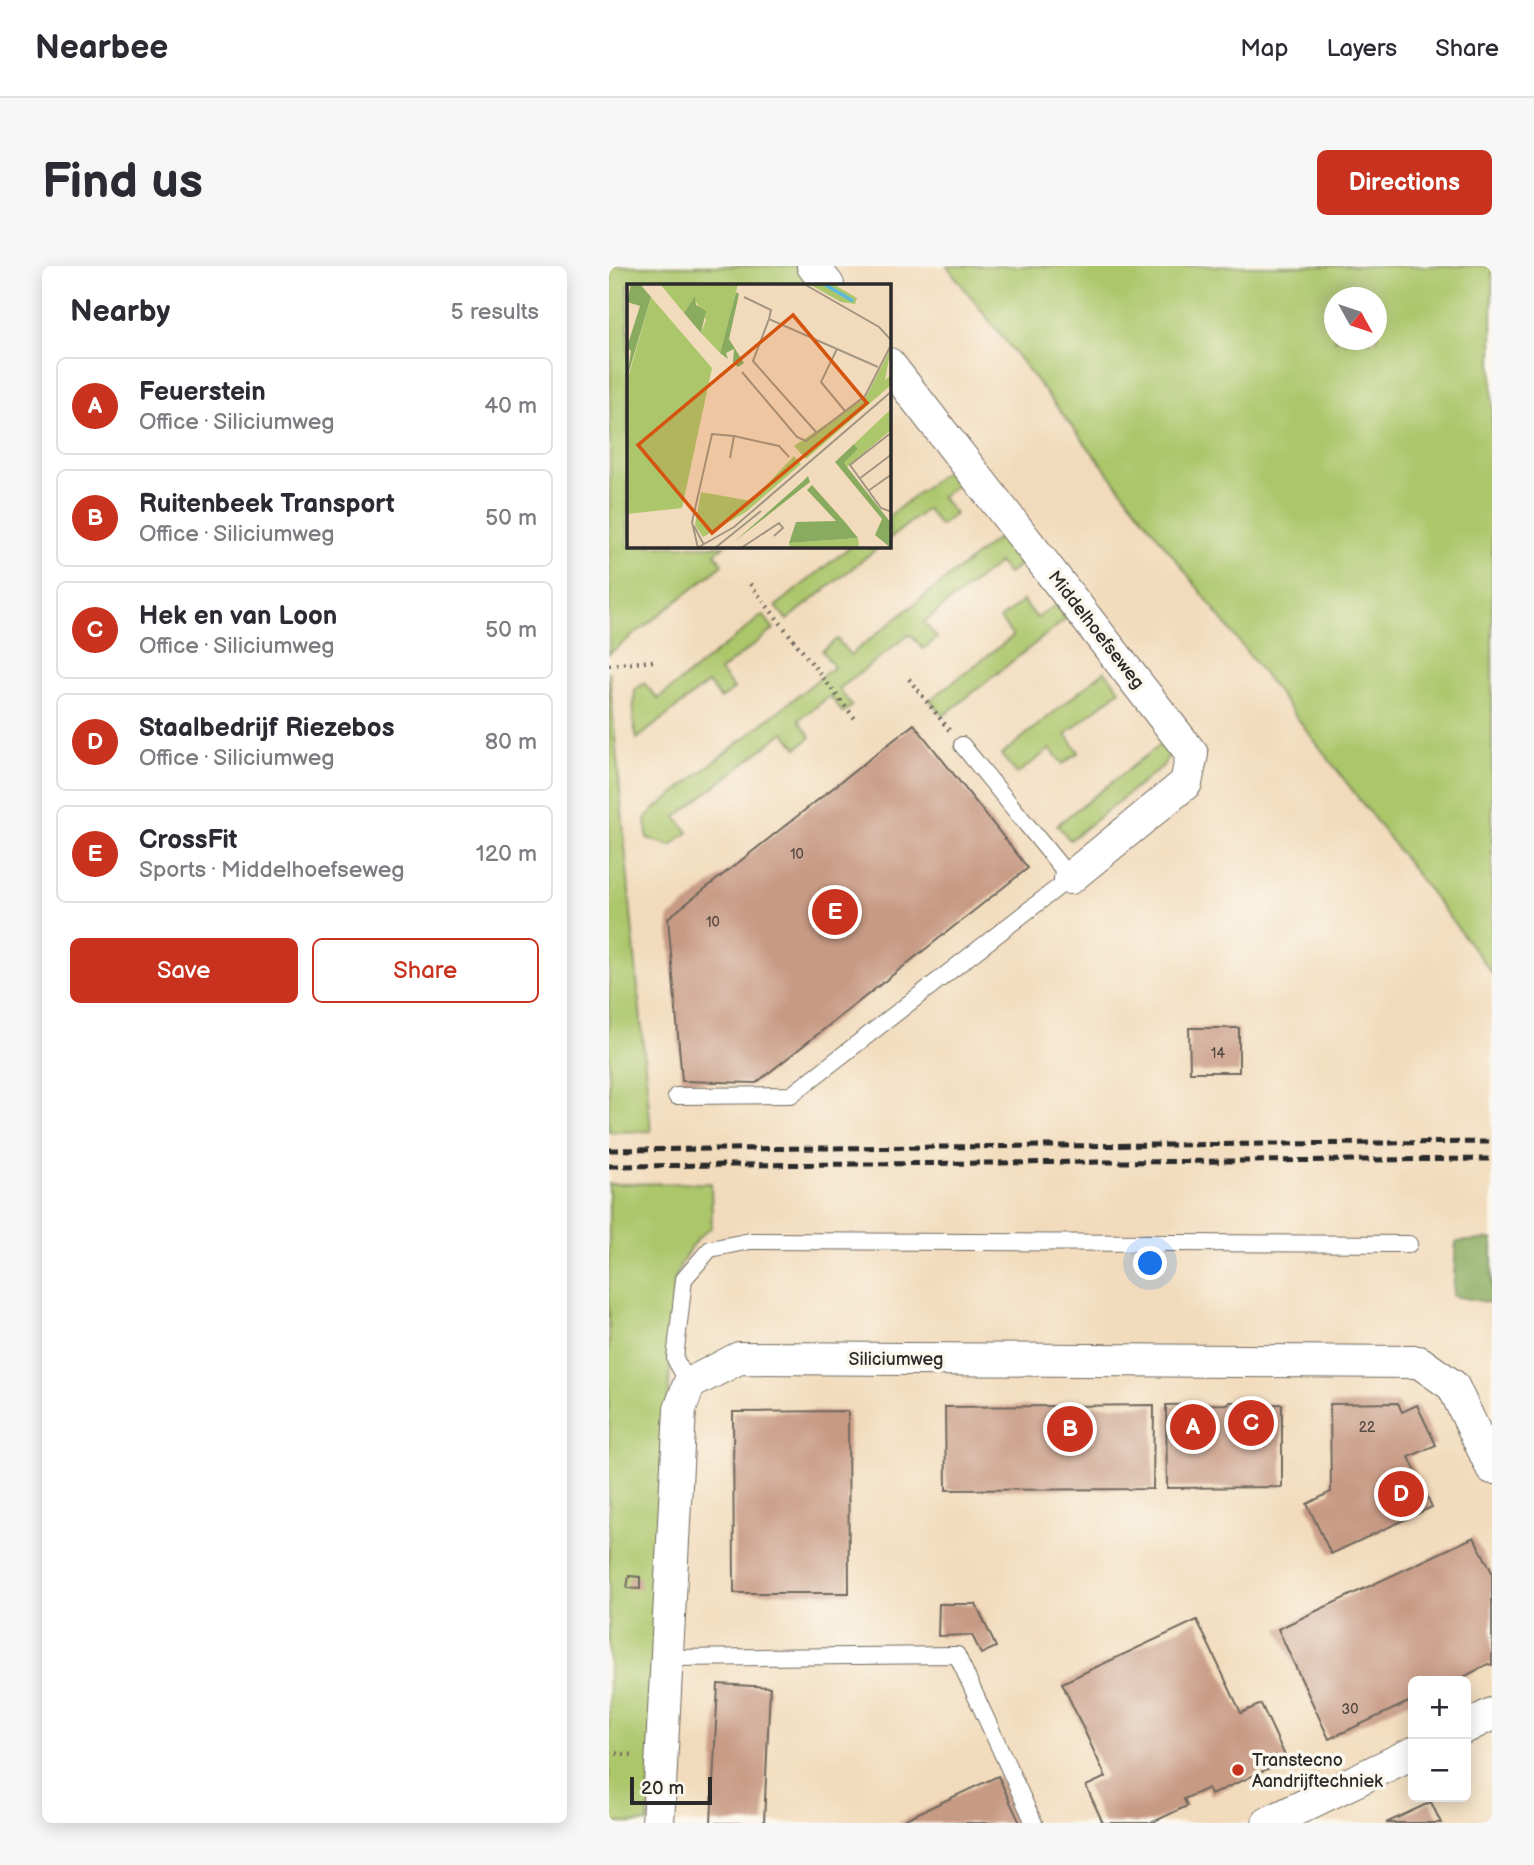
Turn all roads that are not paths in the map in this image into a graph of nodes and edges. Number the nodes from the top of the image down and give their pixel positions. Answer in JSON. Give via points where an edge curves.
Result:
{"nodes":[{"id":1,"x":813,"y":266,"type":"edge"},
{"id":2,"x":827,"y":284,"type":"edge"},
{"id":3,"x":891,"y":368,"type":"edge"},
{"id":4,"x":962,"y":746,"type":"road end"},
{"id":5,"x":1070,"y":878,"type":"junction"},
{"id":6,"x":676,"y":1096,"type":"dead end"},
{"id":7,"x":1409,"y":1244,"type":"dead end"},
{"id":8,"x":689,"y":1384,"type":"junction"},
{"id":9,"x":1492,"y":1468,"type":"edge"},
{"id":10,"x":666,"y":1658,"type":"junction"},
{"id":11,"x":1492,"y":1714,"type":"edge"},
{"id":12,"x":1471,"y":1724,"type":"edge"},
{"id":13,"x":1408,"y":1754,"type":"edge"},
{"id":14,"x":657,"y":1823,"type":"edge"},
{"id":15,"x":1034,"y":1823,"type":"edge"},
{"id":16,"x":1268,"y":1823,"type":"edge"}],
"edges":[{"from":1,"to":2,"type":"street"},
{"from":3,"to":5,"type":"street","name":"Middelhoefseweg","via":[[1192,754],[1186,783]]},
{"from":4,"to":5,"type":"lane"},
{"from":5,"to":6,"type":"lane","via":[[791,1095]]},
{"from":7,"to":8,"type":"lane","via":[[750,1241],[709,1249],[684,1279],[675,1359]]},
{"from":8,"to":9,"type":"street","name":"Siliciumweg","via":[[739,1358],[1419,1362],[1454,1386]]},
{"from":8,"to":10,"type":"street","via":[[680,1409]]},
{"from":10,"to":14,"type":"street"},
{"from":10,"to":15,"type":"lane","via":[[957,1656]]},
{"from":11,"to":12,"type":"street"},
{"from":13,"to":16,"type":"street"}]}
